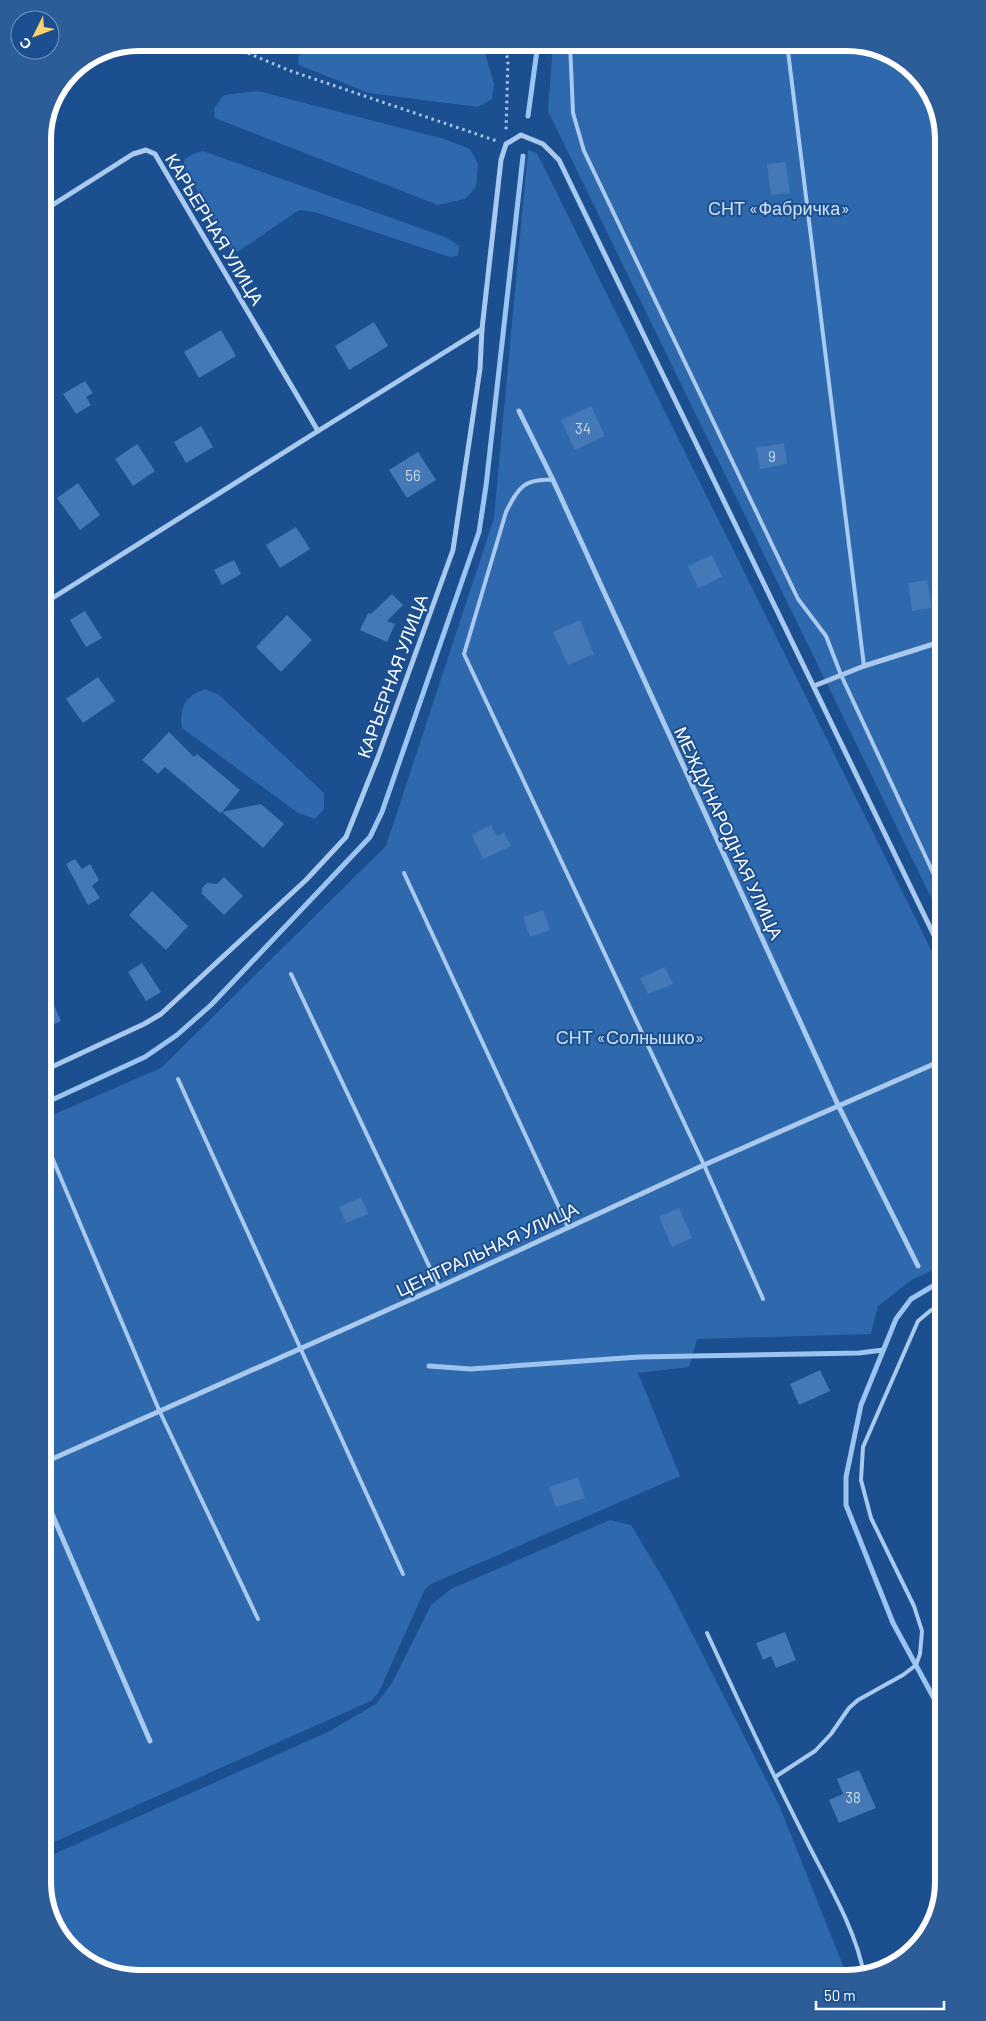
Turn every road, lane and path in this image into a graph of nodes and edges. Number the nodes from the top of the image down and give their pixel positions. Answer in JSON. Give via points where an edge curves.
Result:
{"nodes":[{"id":1,"x":245,"y":51,"type":"edge"},
{"id":2,"x":505,"y":51,"type":"edge"},
{"id":3,"x":570,"y":51,"type":"edge"},
{"id":4,"x":789,"y":51,"type":"edge"},
{"id":5,"x":506,"y":144,"type":"junction"},
{"id":6,"x":51,"y":206,"type":"edge"},
{"id":7,"x":482,"y":329,"type":"junction"},
{"id":8,"x":519,"y":411,"type":"dead end"},
{"id":9,"x":318,"y":431,"type":"junction"},
{"id":10,"x":553,"y":480,"type":"junction"},
{"id":11,"x":51,"y":599,"type":"edge"},
{"id":12,"x":935,"y":644,"type":"edge"},
{"id":13,"x":864,"y":666,"type":"junction"},
{"id":14,"x":841,"y":675,"type":"junction"},
{"id":15,"x":814,"y":686,"type":"junction"},
{"id":16,"x":404,"y":872,"type":"dead end"},
{"id":17,"x":935,"y":875,"type":"edge"},
{"id":18,"x":935,"y":935,"type":"edge"},
{"id":19,"x":291,"y":974,"type":"dead end"},
{"id":20,"x":935,"y":1064,"type":"edge"},
{"id":21,"x":51,"y":1067,"type":"edge"},
{"id":22,"x":178,"y":1079,"type":"dead end"},
{"id":23,"x":839,"y":1107,"type":"junction"},
{"id":24,"x":51,"y":1155,"type":"edge"},
{"id":25,"x":704,"y":1165,"type":"junction"},
{"id":26,"x":568,"y":1227,"type":"junction"},
{"id":27,"x":918,"y":1266,"type":"dead end"},
{"id":28,"x":439,"y":1287,"type":"junction"},
{"id":29,"x":763,"y":1299,"type":"dead end"},
{"id":30,"x":935,"y":1308,"type":"edge"},
{"id":31,"x":301,"y":1347,"type":"junction"},
{"id":32,"x":159,"y":1410,"type":"junction"},
{"id":33,"x":51,"y":1459,"type":"edge"},
{"id":34,"x":51,"y":1514,"type":"edge"},
{"id":35,"x":403,"y":1574,"type":"dead end"},
{"id":36,"x":258,"y":1619,"type":"dead end"},
{"id":37,"x":707,"y":1633,"type":"dead end"},
{"id":38,"x":150,"y":1741,"type":"dead end"},
{"id":39,"x":775,"y":1777,"type":"junction"},
{"id":40,"x":863,"y":1968,"type":"edge"}],
"edges":[{"from":1,"to":5,"type":"path","via":[[288,70]]},
{"from":2,"to":5,"type":"path","via":[[508,60]]},
{"from":3,"to":14,"type":"lane","via":[[573,113],[584,151],[798,599],[826,636]]},
{"from":4,"to":13,"type":"lane"},
{"from":5,"to":7,"type":"street","name":"КАРЬЕРНАЯ УЛИЦА","via":[[501,160]]},
{"from":5,"to":15,"type":"street","via":[[521,135],[543,144],[559,160]]},
{"from":6,"to":9,"type":"street","name":"КАРЬЕРНАЯ УЛИЦА","via":[[133,154],[146,150],[155,154]]},
{"from":7,"to":9,"type":"street"},
{"from":7,"to":21,"type":"street","name":"КАРЬЕРНАЯ УЛИЦА","via":[[480,369],[453,550],[346,837],[306,880],[161,1014]]},
{"from":8,"to":10,"type":"street","name":"МЕЖДУНАРОДНАЯ УЛИЦА"},
{"from":9,"to":11,"type":"street"},
{"from":10,"to":23,"type":"street","name":"МЕЖДУНАРОДНАЯ УЛИЦА"},
{"from":10,"to":25,"type":"lane","via":[[526,483],[516,493],[506,512],[464,654]]},
{"from":12,"to":13,"type":"street"},
{"from":13,"to":14,"type":"street"},
{"from":14,"to":15,"type":"street"},
{"from":14,"to":17,"type":"lane"},
{"from":15,"to":18,"type":"street"},
{"from":16,"to":26,"type":"lane"},
{"from":19,"to":28,"type":"lane"},
{"from":20,"to":23,"type":"street","name":"ЦЕНТРАЛЬНАЯ УЛИЦА"},
{"from":22,"to":31,"type":"lane"},
{"from":23,"to":25,"type":"street","name":"ЦЕНТРАЛЬНАЯ УЛИЦА"},
{"from":23,"to":27,"type":"street","name":"МЕЖДУНАРОДНАЯ УЛИЦА"},
{"from":24,"to":32,"type":"lane"},
{"from":25,"to":26,"type":"street","name":"ЦЕНТРАЛЬНАЯ УЛИЦА"},
{"from":25,"to":29,"type":"lane"},
{"from":26,"to":28,"type":"street","name":"ЦЕНТРАЛЬНАЯ УЛИЦА"},
{"from":28,"to":31,"type":"street","name":"ЦЕНТРАЛЬНАЯ УЛИЦА"},
{"from":30,"to":39,"type":"lane","via":[[918,1321],[863,1447],[861,1480],[871,1518],[914,1606],[922,1631],[920,1654],[916,1665],[903,1675],[849,1708],[815,1751]]},
{"from":31,"to":32,"type":"street","name":"ЦЕНТРАЛЬНАЯ УЛИЦА"},
{"from":31,"to":35,"type":"lane"},
{"from":32,"to":33,"type":"street","name":"ЦЕНТРАЛЬНАЯ УЛИЦА"},
{"from":32,"to":36,"type":"lane"},
{"from":34,"to":38,"type":"street"},
{"from":37,"to":39,"type":"lane"},
{"from":39,"to":40,"type":"lane","via":[[846,1920]]}]}
